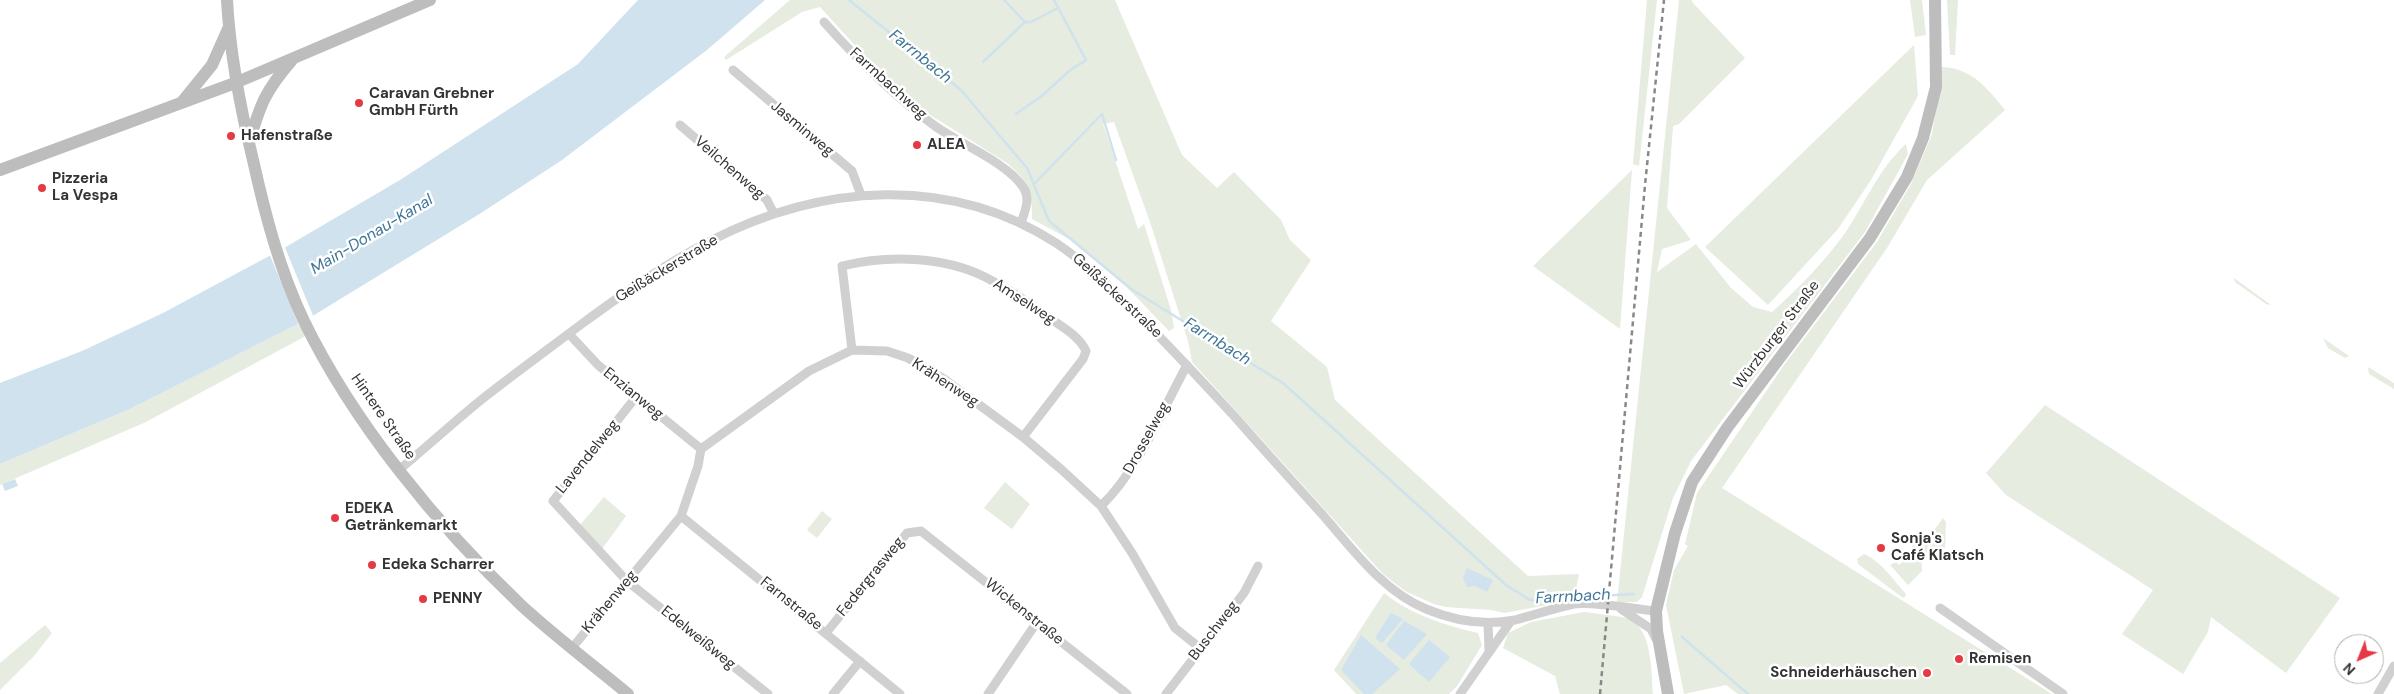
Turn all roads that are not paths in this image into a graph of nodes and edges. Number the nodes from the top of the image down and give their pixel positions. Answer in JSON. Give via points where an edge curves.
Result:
{"nodes":[{"id":1,"x":227,"y":0,"type":"edge"},
{"id":2,"x":430,"y":0,"type":"edge"},
{"id":3,"x":1928,"y":0,"type":"edge"},
{"id":4,"x":1935,"y":0,"type":"edge"},
{"id":5,"x":824,"y":22,"type":"dead end"},
{"id":6,"x":230,"y":25,"type":"junction"},
{"id":7,"x":1937,"y":39,"type":"junction"},
{"id":8,"x":294,"y":58,"type":"junction"},
{"id":9,"x":733,"y":70,"type":"dead end"},
{"id":10,"x":236,"y":83,"type":"junction"},
{"id":11,"x":182,"y":102,"type":"junction"},
{"id":12,"x":680,"y":126,"type":"dead end"},
{"id":13,"x":249,"y":143,"type":"junction"},
{"id":14,"x":0,"y":170,"type":"edge"},
{"id":15,"x":861,"y":195,"type":"junction"},
{"id":16,"x":774,"y":214,"type":"junction"},
{"id":17,"x":1021,"y":223,"type":"junction"},
{"id":18,"x":569,"y":334,"type":"junction"},
{"id":19,"x":852,"y":350,"type":"junction"},
{"id":20,"x":1187,"y":365,"type":"junction"},
{"id":21,"x":636,"y":397,"type":"junction"},
{"id":22,"x":1023,"y":437,"type":"junction"},
{"id":23,"x":701,"y":449,"type":"junction"},
{"id":24,"x":400,"y":469,"type":"junction"},
{"id":25,"x":1100,"y":506,"type":"junction"},
{"id":26,"x":681,"y":516,"type":"junction"},
{"id":27,"x":922,"y":530,"type":"joint"},
{"id":28,"x":1258,"y":566,"type":"dead end"},
{"id":29,"x":627,"y":581,"type":"junction"},
{"id":30,"x":1619,"y":607,"type":"junction"},
{"id":31,"x":1940,"y":608,"type":"dead end"},
{"id":32,"x":1656,"y":611,"type":"junction"},
{"id":33,"x":1511,"y":621,"type":"junction"},
{"id":34,"x":1037,"y":622,"type":"junction"},
{"id":35,"x":1488,"y":623,"type":"junction"},
{"id":36,"x":826,"y":633,"type":"junction"},
{"id":37,"x":1659,"y":644,"type":"junction"},
{"id":38,"x":572,"y":648,"type":"junction"},
{"id":39,"x":1200,"y":648,"type":"junction"},
{"id":40,"x":1489,"y":652,"type":"junction"},
{"id":41,"x":860,"y":661,"type":"junction"},
{"id":42,"x":2394,"y":666,"type":"edge"},
{"id":43,"x":628,"y":694,"type":"edge"},
{"id":44,"x":768,"y":694,"type":"edge"},
{"id":45,"x":833,"y":694,"type":"edge"},
{"id":46,"x":900,"y":694,"type":"edge"},
{"id":47,"x":988,"y":694,"type":"edge"},
{"id":48,"x":1127,"y":694,"type":"edge"},
{"id":49,"x":1166,"y":694,"type":"edge"},
{"id":50,"x":1460,"y":694,"type":"edge"},
{"id":51,"x":1668,"y":694,"type":"edge"},
{"id":52,"x":2063,"y":694,"type":"edge"},
{"id":53,"x":2378,"y":694,"type":"edge"}],
"edges":[{"from":1,"to":6,"type":"street","name":"Hintere Straße"},
{"from":2,"to":8,"type":"street"},
{"from":3,"to":7,"type":"street"},
{"from":4,"to":7,"type":"street","name":"Würzburger Straße"},
{"from":5,"to":17,"type":"street","name":"Farrnbachweg","via":[[920,114],[990,159],[1023,188],[1027,201]]},
{"from":6,"to":10,"type":"street","name":"Hintere Straße"},
{"from":6,"to":11,"type":"street","via":[[212,65]]},
{"from":7,"to":32,"type":"street","name":"Würzburger Straße","via":[[1936,87],[1907,177],[1870,238],[1727,428],[1692,482],[1675,533]]},
{"from":8,"to":10,"type":"street"},
{"from":8,"to":13,"type":"street","via":[[263,98]]},
{"from":9,"to":15,"type":"street","name":"Jasminweg","via":[[852,171]]},
{"from":10,"to":11,"type":"street"},
{"from":10,"to":13,"type":"street","name":"Hintere Straße"},
{"from":11,"to":14,"type":"street"},
{"from":12,"to":16,"type":"street","name":"Veilchenweg","via":[[767,200]]},
{"from":13,"to":24,"type":"street","name":"Hintere Straße","via":[[284,274],[318,348],[365,422]]},
{"from":15,"to":16,"type":"street","name":"Geißäckerstraße"},
{"from":15,"to":17,"type":"street","name":"Geißäckerstraße","via":[[932,196],[987,210]]},
{"from":16,"to":18,"type":"street","name":"Geißäckerstraße","via":[[714,239],[673,262]]},
{"from":17,"to":20,"type":"street","name":"Geißäckerstraße","via":[[1060,246],[1102,279]]},
{"from":18,"to":21,"type":"street","name":"Enzianweg","via":[[598,365]]},
{"from":18,"to":24,"type":"street","name":"Geißäckerstraße","via":[[488,394]]},
{"from":19,"to":22,"type":"street","name":"Krähenweg","via":[[888,352],[916,362]]},
{"from":19,"to":22,"type":"street","name":"Amselweg","via":[[842,266],[908,260],[949,265],[983,276],[1014,292],[1079,339],[1086,351]]},
{"from":19,"to":23,"type":"street","name":"Krähenweg","via":[[810,371]]},
{"from":20,"to":25,"type":"street","name":"Drosselweg","via":[[1133,465],[1114,494]]},
{"from":20,"to":35,"type":"street","name":"Geißäckerstraße","via":[[1385,583],[1424,608],[1467,621]]},
{"from":21,"to":23,"type":"street","name":"Enzianweg"},
{"from":21,"to":29,"type":"street","name":"Lavendelweg","via":[[552,501]]},
{"from":22,"to":25,"type":"street","name":"Krähenweg"},
{"from":23,"to":26,"type":"street","name":"Krähenweg"},
{"from":24,"to":38,"type":"street","name":"Hintere Straße","via":[[444,524],[500,584]]},
{"from":25,"to":39,"type":"street","name":"Krähenweg","via":[[1132,553],[1175,628]]},
{"from":26,"to":29,"type":"street","name":"Krähenweg"},
{"from":26,"to":36,"type":"street","name":"Farnstraße"},
{"from":27,"to":34,"type":"street","name":"Wickenstraße"},
{"from":27,"to":36,"type":"street","name":"Federgrasweg","via":[[907,533]]},
{"from":28,"to":39,"type":"street","name":"Buschweg","via":[[1244,593]]},
{"from":29,"to":38,"type":"street","name":"Krähenweg"},
{"from":29,"to":44,"type":"street","name":"Edelweißweg"},
{"from":30,"to":32,"type":"street","name":"Geißäckerstraße"},
{"from":30,"to":33,"type":"street","name":"Geißäckerstraße","via":[[1578,603]]},
{"from":30,"to":37,"type":"street","via":[[1651,630]]},
{"from":31,"to":52,"type":"street"},
{"from":32,"to":37,"type":"street","name":"Würzburger Straße"},
{"from":33,"to":35,"type":"street","name":"Geißäckerstraße"},
{"from":33,"to":40,"type":"street"},
{"from":34,"to":47,"type":"street"},
{"from":34,"to":48,"type":"street","name":"Wickenstraße"},
{"from":35,"to":40,"type":"street"},
{"from":36,"to":41,"type":"street","name":"Farnstraße"},
{"from":37,"to":51,"type":"street","name":"Würzburger Straße"},
{"from":38,"to":43,"type":"street","name":"Hintere Straße"},
{"from":39,"to":49,"type":"street","name":"Buschweg"},
{"from":40,"to":50,"type":"street"},
{"from":41,"to":45,"type":"street"},
{"from":41,"to":46,"type":"street","name":"Farnstraße"},
{"from":42,"to":53,"type":"street"}]}
